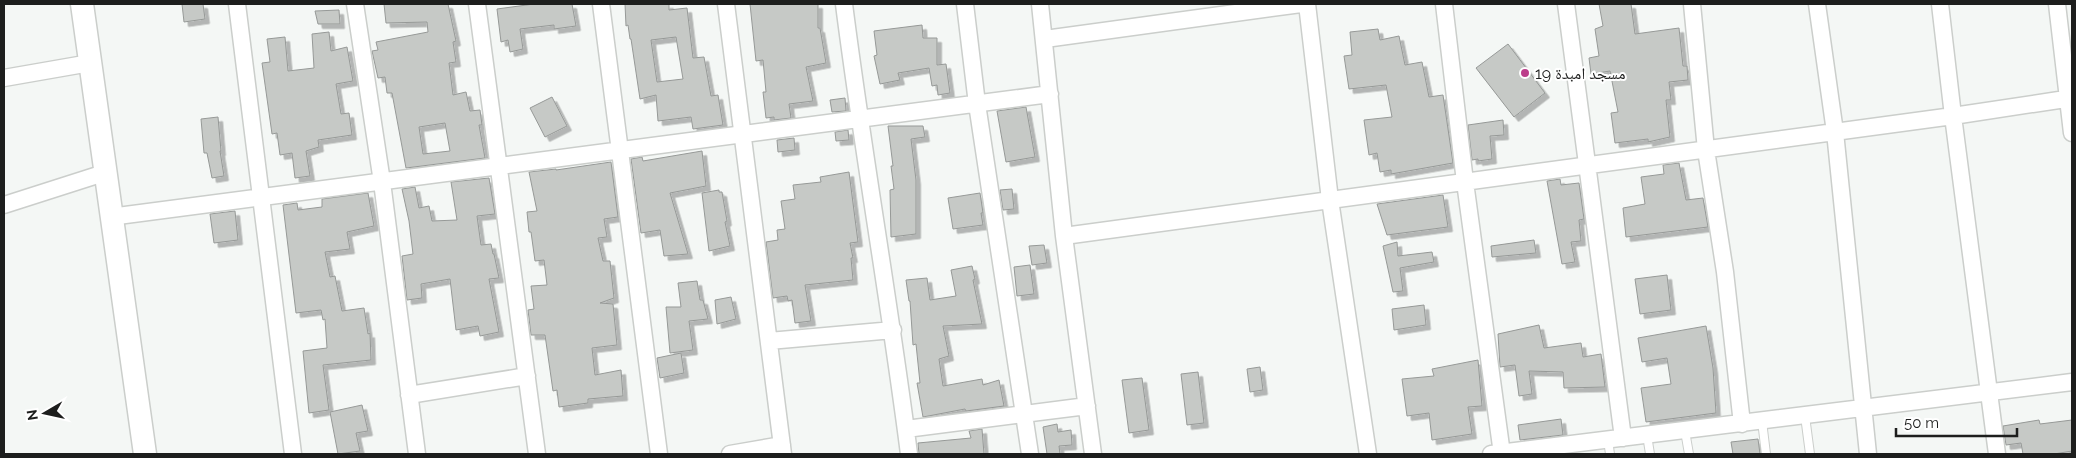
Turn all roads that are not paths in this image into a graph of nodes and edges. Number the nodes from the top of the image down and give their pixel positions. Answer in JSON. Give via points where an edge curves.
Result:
{"nodes":[{"id":1,"x":82,"y":4,"type":"edge"},
{"id":2,"x":237,"y":4,"type":"edge"},
{"id":3,"x":355,"y":4,"type":"edge"},
{"id":4,"x":477,"y":4,"type":"edge"},
{"id":5,"x":601,"y":4,"type":"edge"},
{"id":6,"x":726,"y":4,"type":"edge"},
{"id":7,"x":844,"y":4,"type":"edge"},
{"id":8,"x":965,"y":4,"type":"edge"},
{"id":9,"x":1040,"y":4,"type":"edge"},
{"id":10,"x":1301,"y":4,"type":"edge"},
{"id":11,"x":1307,"y":4,"type":"edge"},
{"id":12,"x":1444,"y":4,"type":"edge"},
{"id":13,"x":1566,"y":4,"type":"edge"},
{"id":14,"x":1692,"y":4,"type":"edge"},
{"id":15,"x":1817,"y":4,"type":"edge"},
{"id":16,"x":1940,"y":4,"type":"edge"},
{"id":17,"x":2057,"y":4,"type":"edge"},
{"id":18,"x":1045,"y":39,"type":"junction"},
{"id":19,"x":90,"y":63,"type":"junction"},
{"id":20,"x":4,"y":78,"type":"edge"},
{"id":21,"x":1050,"y":94,"type":"junction"},
{"id":22,"x":2070,"y":98,"type":"edge"},
{"id":23,"x":977,"y":104,"type":"junction"},
{"id":24,"x":1953,"y":116,"type":"junction"},
{"id":25,"x":858,"y":118,"type":"junction"},
{"id":26,"x":1835,"y":132,"type":"junction"},
{"id":27,"x":2072,"y":133,"type":"edge"},
{"id":28,"x":742,"y":134,"type":"junction"},
{"id":29,"x":620,"y":149,"type":"junction"},
{"id":30,"x":1706,"y":150,"type":"junction"},
{"id":31,"x":499,"y":166,"type":"junction"},
{"id":32,"x":1586,"y":166,"type":"junction"},
{"id":33,"x":104,"y":173,"type":"junction"},
{"id":34,"x":382,"y":182,"type":"junction"},
{"id":35,"x":1465,"y":182,"type":"junction"},
{"id":36,"x":261,"y":198,"type":"junction"},
{"id":37,"x":1330,"y":200,"type":"junction"},
{"id":38,"x":4,"y":205,"type":"edge"},
{"id":39,"x":110,"y":217,"type":"junction"},
{"id":40,"x":1064,"y":236,"type":"junction"},
{"id":41,"x":893,"y":330,"type":"junction"},
{"id":42,"x":769,"y":341,"type":"junction"},
{"id":43,"x":527,"y":376,"type":"junction"},
{"id":44,"x":2072,"y":382,"type":"edge"},
{"id":45,"x":1990,"y":394,"type":"junction"},
{"id":46,"x":409,"y":396,"type":"junction"},
{"id":47,"x":1087,"y":406,"type":"junction"},
{"id":48,"x":1862,"y":409,"type":"junction"},
{"id":49,"x":1025,"y":413,"type":"junction"},
{"id":50,"x":1805,"y":416,"type":"junction"},
{"id":51,"x":1762,"y":421,"type":"junction"},
{"id":52,"x":1742,"y":424,"type":"junction"},
{"id":53,"x":906,"y":429,"type":"junction"},
{"id":54,"x":1685,"y":431,"type":"junction"},
{"id":55,"x":1647,"y":435,"type":"junction"},
{"id":56,"x":1614,"y":444,"type":"edge"},
{"id":57,"x":782,"y":449,"type":"edge"},
{"id":58,"x":1571,"y":449,"type":"edge"},
{"id":59,"x":145,"y":454,"type":"edge"},
{"id":60,"x":293,"y":454,"type":"edge"},
{"id":61,"x":417,"y":454,"type":"edge"},
{"id":62,"x":537,"y":454,"type":"edge"},
{"id":63,"x":659,"y":454,"type":"edge"},
{"id":64,"x":730,"y":454,"type":"edge"},
{"id":65,"x":909,"y":454,"type":"edge"},
{"id":66,"x":1030,"y":454,"type":"edge"},
{"id":67,"x":1093,"y":454,"type":"edge"},
{"id":68,"x":1368,"y":454,"type":"edge"},
{"id":69,"x":1498,"y":454,"type":"edge"},
{"id":70,"x":1650,"y":454,"type":"edge"},
{"id":71,"x":1689,"y":454,"type":"edge"},
{"id":72,"x":1766,"y":454,"type":"edge"},
{"id":73,"x":1810,"y":454,"type":"edge"},
{"id":74,"x":1868,"y":454,"type":"edge"},
{"id":75,"x":1997,"y":454,"type":"edge"}],
"edges":[{"from":1,"to":19,"type":"street"},
{"from":2,"to":36,"type":"street"},
{"from":3,"to":34,"type":"street"},
{"from":4,"to":31,"type":"street"},
{"from":5,"to":29,"type":"street"},
{"from":6,"to":28,"type":"street"},
{"from":7,"to":25,"type":"street"},
{"from":8,"to":23,"type":"street"},
{"from":9,"to":18,"type":"street"},
{"from":10,"to":18,"type":"street"},
{"from":11,"to":37,"type":"street"},
{"from":12,"to":35,"type":"street"},
{"from":13,"to":32,"type":"street"},
{"from":14,"to":30,"type":"street"},
{"from":15,"to":26,"type":"street"},
{"from":16,"to":24,"type":"street"},
{"from":17,"to":22,"type":"street"},
{"from":18,"to":21,"type":"street"},
{"from":19,"to":20,"type":"street"},
{"from":19,"to":33,"type":"street"},
{"from":21,"to":23,"type":"street"},
{"from":21,"to":40,"type":"street"},
{"from":22,"to":24,"type":"street"},
{"from":22,"to":27,"type":"street"},
{"from":23,"to":25,"type":"street"},
{"from":23,"to":49,"type":"street"},
{"from":24,"to":26,"type":"street"},
{"from":24,"to":45,"type":"street"},
{"from":25,"to":28,"type":"street"},
{"from":25,"to":41,"type":"street"},
{"from":26,"to":30,"type":"street"},
{"from":26,"to":48,"type":"street"},
{"from":28,"to":29,"type":"street"},
{"from":28,"to":42,"type":"street"},
{"from":29,"to":31,"type":"street"},
{"from":29,"to":63,"type":"street"},
{"from":30,"to":32,"type":"street"},
{"from":30,"to":52,"type":"street","via":[[1725,272]]},
{"from":31,"to":34,"type":"street"},
{"from":31,"to":43,"type":"street"},
{"from":32,"to":35,"type":"street"},
{"from":32,"to":56,"type":"street"},
{"from":33,"to":38,"type":"street"},
{"from":33,"to":39,"type":"street"},
{"from":34,"to":36,"type":"street"},
{"from":34,"to":46,"type":"street"},
{"from":35,"to":37,"type":"street"},
{"from":35,"to":69,"type":"street"},
{"from":36,"to":39,"type":"street"},
{"from":36,"to":60,"type":"street"},
{"from":37,"to":40,"type":"street"},
{"from":37,"to":68,"type":"street"},
{"from":39,"to":59,"type":"street"},
{"from":40,"to":47,"type":"street"},
{"from":41,"to":42,"type":"street"},
{"from":41,"to":53,"type":"street"},
{"from":42,"to":57,"type":"street"},
{"from":43,"to":46,"type":"street"},
{"from":43,"to":62,"type":"street"},
{"from":44,"to":45,"type":"street"},
{"from":45,"to":48,"type":"street"},
{"from":45,"to":75,"type":"street"},
{"from":46,"to":61,"type":"street"},
{"from":47,"to":49,"type":"street"},
{"from":47,"to":67,"type":"street"},
{"from":48,"to":50,"type":"street"},
{"from":48,"to":74,"type":"street"},
{"from":49,"to":53,"type":"street"},
{"from":49,"to":66,"type":"street"},
{"from":50,"to":51,"type":"street"},
{"from":50,"to":73,"type":"lane"},
{"from":51,"to":52,"type":"street"},
{"from":51,"to":72,"type":"lane"},
{"from":52,"to":54,"type":"street"},
{"from":53,"to":65,"type":"street"},
{"from":54,"to":55,"type":"street"},
{"from":54,"to":71,"type":"lane"},
{"from":55,"to":56,"type":"street"},
{"from":55,"to":70,"type":"lane"},
{"from":56,"to":58,"type":"street"},
{"from":57,"to":64,"type":"street"},
{"from":58,"to":69,"type":"street"}]}
